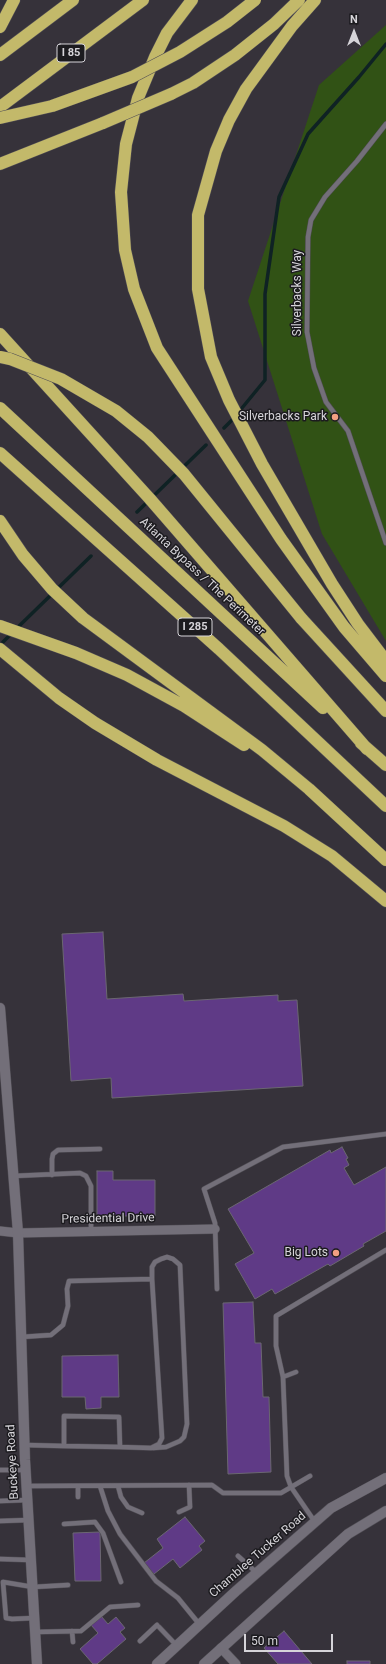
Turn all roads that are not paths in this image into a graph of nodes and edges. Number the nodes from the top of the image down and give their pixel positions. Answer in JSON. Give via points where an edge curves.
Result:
{"nodes":[{"id":1,"x":14,"y":0,"type":"edge"},
{"id":2,"x":73,"y":0,"type":"edge"},
{"id":3,"x":143,"y":0,"type":"edge"},
{"id":4,"x":192,"y":0,"type":"edge"},
{"id":5,"x":255,"y":0,"type":"edge"},
{"id":6,"x":299,"y":0,"type":"edge"},
{"id":7,"x":315,"y":0,"type":"edge"},
{"id":8,"x":0,"y":27,"type":"edge"},
{"id":9,"x":0,"y":55,"type":"edge"},
{"id":10,"x":0,"y":107,"type":"edge"},
{"id":11,"x":0,"y":118,"type":"edge"},
{"id":12,"x":386,"y":124,"type":"edge"},
{"id":13,"x":0,"y":164,"type":"edge"},
{"id":14,"x":0,"y":334,"type":"edge"},
{"id":15,"x":0,"y":357,"type":"edge"},
{"id":16,"x":0,"y":408,"type":"edge"},
{"id":17,"x":0,"y":453,"type":"edge"},
{"id":18,"x":0,"y":521,"type":"edge"},
{"id":19,"x":386,"y":543,"type":"edge"},
{"id":20,"x":0,"y":626,"type":"edge"},
{"id":21,"x":0,"y":650,"type":"edge"},
{"id":22,"x":386,"y":661,"type":"edge"},
{"id":23,"x":386,"y":676,"type":"edge"},
{"id":24,"x":386,"y":711,"type":"edge"},
{"id":25,"x":367,"y":749,"type":"junction"},
{"id":26,"x":386,"y":766,"type":"edge"},
{"id":27,"x":309,"y":789,"type":"junction"},
{"id":28,"x":386,"y":806,"type":"edge"},
{"id":29,"x":386,"y":860,"type":"edge"},
{"id":30,"x":386,"y":901,"type":"edge"},
{"id":31,"x":0,"y":1008,"type":"edge"},
{"id":32,"x":386,"y":1134,"type":"edge"},
{"id":33,"x":100,"y":1148,"type":"dead end"},
{"id":34,"x":52,"y":1174,"type":"junction"},
{"id":35,"x":13,"y":1176,"type":"junction"},
{"id":36,"x":216,"y":1229,"type":"junction"},
{"id":37,"x":91,"y":1231,"type":"junction"},
{"id":38,"x":0,"y":1232,"type":"edge"},
{"id":39,"x":18,"y":1233,"type":"junction"},
{"id":40,"x":386,"y":1250,"type":"edge"},
{"id":41,"x":152,"y":1279,"type":"junction"},
{"id":42,"x":217,"y":1289,"type":"dead end"},
{"id":43,"x":21,"y":1337,"type":"junction"},
{"id":44,"x":296,"y":1372,"type":"dead end"},
{"id":45,"x":283,"y":1377,"type":"junction"},
{"id":46,"x":25,"y":1445,"type":"junction"},
{"id":47,"x":64,"y":1446,"type":"junction"},
{"id":48,"x":120,"y":1447,"type":"junction"},
{"id":49,"x":151,"y":1448,"type":"junction"},
{"id":50,"x":0,"y":1470,"type":"edge"},
{"id":51,"x":26,"y":1470,"type":"junction"},
{"id":52,"x":310,"y":1476,"type":"dead end"},
{"id":53,"x":386,"y":1478,"type":"edge"},
{"id":54,"x":189,"y":1485,"type":"junction"},
{"id":55,"x":27,"y":1486,"type":"junction"},
{"id":56,"x":78,"y":1486,"type":"junction"},
{"id":57,"x":100,"y":1486,"type":"junction"},
{"id":58,"x":118,"y":1486,"type":"junction"},
{"id":59,"x":291,"y":1487,"type":"junction"},
{"id":60,"x":78,"y":1497,"type":"dead end"},
{"id":61,"x":28,"y":1500,"type":"junction"},
{"id":62,"x":0,"y":1501,"type":"edge"},
{"id":63,"x":386,"y":1511,"type":"edge"},
{"id":64,"x":179,"y":1512,"type":"dead end"},
{"id":65,"x":142,"y":1513,"type":"dead end"},
{"id":66,"x":29,"y":1520,"type":"junction"},
{"id":67,"x":0,"y":1521,"type":"edge"},
{"id":68,"x":315,"y":1522,"type":"junction"},
{"id":69,"x":64,"y":1524,"type":"dead end"},
{"id":70,"x":238,"y":1556,"type":"dead end"},
{"id":71,"x":0,"y":1559,"type":"edge"},
{"id":72,"x":31,"y":1560,"type":"junction"},
{"id":73,"x":257,"y":1573,"type":"junction"},
{"id":74,"x":2,"y":1582,"type":"edge"},
{"id":75,"x":121,"y":1582,"type":"dead end"},
{"id":76,"x":68,"y":1585,"type":"dead end"},
{"id":77,"x":33,"y":1587,"type":"junction"},
{"id":78,"x":138,"y":1605,"type":"dead end"},
{"id":79,"x":34,"y":1618,"type":"junction"},
{"id":80,"x":200,"y":1625,"type":"junction"},
{"id":81,"x":72,"y":1631,"type":"junction"},
{"id":82,"x":35,"y":1632,"type":"junction"},
{"id":83,"x":140,"y":1641,"type":"dead end"},
{"id":84,"x":73,"y":1642,"type":"dead end"},
{"id":85,"x":177,"y":1646,"type":"junction"},
{"id":86,"x":221,"y":1648,"type":"junction"},
{"id":87,"x":37,"y":1664,"type":"edge"},
{"id":88,"x":157,"y":1664,"type":"edge"},
{"id":89,"x":204,"y":1664,"type":"edge"},
{"id":90,"x":236,"y":1664,"type":"edge"}],
"edges":[{"from":1,"to":8,"type":"highway"},
{"from":2,"to":9,"type":"highway"},
{"from":3,"to":10,"type":"highway","number":"I 85"},
{"from":4,"to":23,"type":"highway","via":[[167,33],[155,57],[138,98],[126,144],[121,192],[125,250],[134,289],[157,348],[281,539],[344,627]]},
{"from":5,"to":11,"type":"highway","bridge":true,"via":[[227,22],[180,52],[132,77],[52,106]]},
{"from":6,"to":13,"type":"highway","bridge":true,"via":[[235,55],[193,82],[103,123]]},
{"from":7,"to":22,"type":"highway","via":[[292,26],[246,89],[216,151],[198,215],[198,289],[211,357],[229,400],[258,457],[332,584]]},
{"from":12,"to":19,"type":"lane","name":"Silverbacks Way","via":[[325,197],[311,220],[308,237],[307,332],[314,368],[326,402],[348,431]]},
{"from":14,"to":25,"type":"highway","via":[[153,502]]},
{"from":15,"to":24,"type":"highway","bridge":true,"via":[[61,379],[116,411],[148,437],[189,480],[301,618]]},
{"from":16,"to":25,"type":"highway","name":"Atlanta Bypass / The Perimeter","number":"I 285"},
{"from":17,"to":28,"type":"highway","number":"I 285","via":[[219,649]]},
{"from":18,"to":27,"type":"highway","via":[[23,556],[56,593],[83,618],[262,750]]},
{"from":20,"to":27,"type":"highway","via":[[46,641],[127,675],[184,706]]},
{"from":21,"to":30,"type":"highway","via":[[59,698],[95,723],[157,760],[284,826],[332,856]]},
{"from":25,"to":26,"type":"highway","name":"Atlanta Bypass / The Perimeter","number":"I 285"},
{"from":27,"to":29,"type":"highway"},
{"from":31,"to":35,"type":"street","name":"Buckeye Road"},
{"from":32,"to":36,"type":"lane","via":[[283,1147],[204,1190]]},
{"from":33,"to":34,"type":"lane","via":[[58,1150],[53,1154]]},
{"from":34,"to":35,"type":"lane"},
{"from":34,"to":37,"type":"lane","via":[[80,1173],[89,1180]]},
{"from":35,"to":39,"type":"street","name":"Buckeye Road"},
{"from":36,"to":37,"type":"street","name":"Presidential Drive"},
{"from":36,"to":42,"type":"lane"},
{"from":37,"to":39,"type":"street","name":"Presidential Drive"},
{"from":38,"to":39,"type":"street","name":"Presidential Drive"},
{"from":39,"to":43,"type":"street","name":"Buckeye Road"},
{"from":40,"to":45,"type":"lane","via":[[276,1316],[276,1346]]},
{"from":41,"to":43,"type":"lane","via":[[69,1281],[66,1289],[68,1306],[63,1325],[51,1335]]},
{"from":41,"to":49,"type":"lane","via":[[162,1438],[159,1444]]},
{"from":41,"to":49,"type":"lane","via":[[152,1267],[155,1262],[167,1257],[180,1265],[187,1424],[184,1437],[180,1441],[166,1447]]},
{"from":43,"to":46,"type":"street","name":"Buckeye Road"},
{"from":44,"to":45,"type":"lane"},
{"from":45,"to":59,"type":"lane","via":[[287,1476]]},
{"from":46,"to":47,"type":"lane"},
{"from":46,"to":51,"type":"street","name":"Buckeye Road"},
{"from":47,"to":48,"type":"lane"},
{"from":47,"to":48,"type":"lane","via":[[64,1416],[119,1418]]},
{"from":48,"to":49,"type":"lane"},
{"from":50,"to":51,"type":"lane"},
{"from":51,"to":55,"type":"street","name":"Buckeye Road"},
{"from":52,"to":59,"type":"lane"},
{"from":53,"to":68,"type":"street","name":"Chamblee Tucker Road","via":[[331,1508]]},
{"from":54,"to":58,"type":"lane"},
{"from":54,"to":59,"type":"lane","via":[[212,1485],[223,1493],[280,1493]]},
{"from":54,"to":64,"type":"lane","via":[[190,1508]]},
{"from":55,"to":56,"type":"lane"},
{"from":55,"to":61,"type":"street","name":"Buckeye Road"},
{"from":56,"to":57,"type":"lane"},
{"from":56,"to":60,"type":"lane"},
{"from":57,"to":58,"type":"lane"},
{"from":57,"to":80,"type":"lane","via":[[108,1511],[120,1534],[156,1580],[178,1598]]},
{"from":58,"to":65,"type":"lane","via":[[121,1497],[128,1507]]},
{"from":59,"to":68,"type":"lane"},
{"from":61,"to":62,"type":"lane"},
{"from":61,"to":66,"type":"street","name":"Buckeye Road"},
{"from":63,"to":86,"type":"street","via":[[348,1534]]},
{"from":66,"to":67,"type":"lane"},
{"from":66,"to":72,"type":"street","name":"Buckeye Road"},
{"from":68,"to":73,"type":"street","name":"Chamblee Tucker Road"},
{"from":69,"to":75,"type":"lane","via":[[95,1522],[103,1533]]},
{"from":70,"to":73,"type":"lane"},
{"from":71,"to":72,"type":"lane"},
{"from":72,"to":77,"type":"street","name":"Buckeye Road"},
{"from":73,"to":80,"type":"street","name":"Chamblee Tucker Road"},
{"from":74,"to":77,"type":"lane"},
{"from":74,"to":79,"type":"lane","via":[[6,1618]]},
{"from":76,"to":77,"type":"lane"},
{"from":77,"to":79,"type":"street","name":"Buckeye Road"},
{"from":78,"to":81,"type":"lane","via":[[110,1607],[81,1631]]},
{"from":79,"to":82,"type":"street","name":"Buckeye Road"},
{"from":80,"to":85,"type":"street","name":"Chamblee Tucker Road"},
{"from":81,"to":82,"type":"lane"},
{"from":81,"to":84,"type":"lane"},
{"from":82,"to":87,"type":"street","name":"Buckeye Road"},
{"from":83,"to":85,"type":"lane","via":[[158,1626]]},
{"from":85,"to":88,"type":"street","name":"Chamblee Tucker Road"},
{"from":86,"to":89,"type":"street"},
{"from":86,"to":90,"type":"street"}]}
